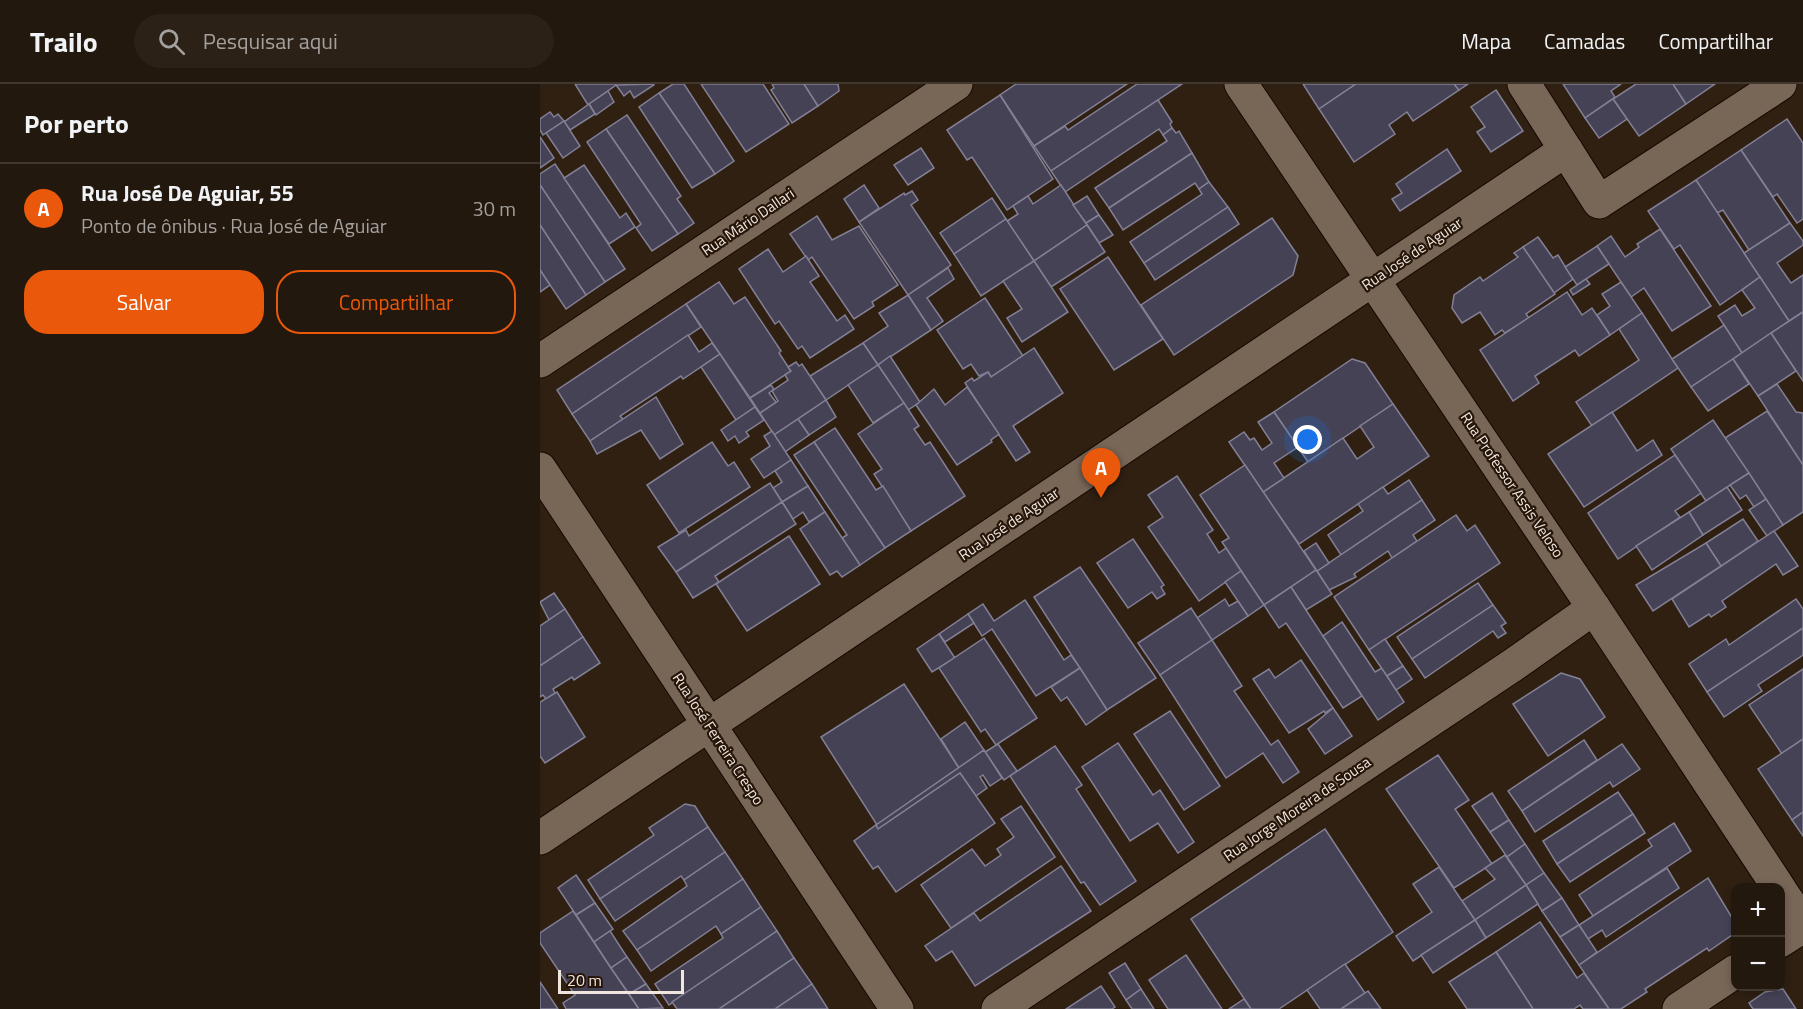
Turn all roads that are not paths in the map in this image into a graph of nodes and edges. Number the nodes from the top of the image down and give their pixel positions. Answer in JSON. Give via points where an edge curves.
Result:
{"nodes":[{"id":1,"x":956,"y":84,"type":"edge"},
{"id":2,"x":1241,"y":84,"type":"edge"},
{"id":3,"x":1524,"y":84,"type":"edge"},
{"id":4,"x":1780,"y":84,"type":"edge"},
{"id":5,"x":1566,"y":150,"type":"junction"},
{"id":6,"x":1374,"y":280,"type":"junction"},
{"id":7,"x":540,"y":361,"type":"edge"},
{"id":8,"x":540,"y":469,"type":"edge"},
{"id":9,"x":1594,"y":608,"type":"junction"},
{"id":10,"x":709,"y":725,"type":"junction"},
{"id":11,"x":540,"y":837,"type":"edge"},
{"id":12,"x":1776,"y":883,"type":"edge"},
{"id":13,"x":1785,"y":897,"type":"edge"},
{"id":14,"x":1803,"y":925,"type":"edge"},
{"id":15,"x":1785,"y":938,"type":"edge"},
{"id":16,"x":1731,"y":974,"type":"edge"},
{"id":17,"x":897,"y":1009,"type":"edge"},
{"id":18,"x":998,"y":1009,"type":"edge"},
{"id":19,"x":1679,"y":1009,"type":"edge"}],
"edges":[{"from":1,"to":7,"type":"street","name":"Rua Mário Dallari"},
{"from":2,"to":6,"type":"street","name":"Rua Professor Assis Veloso"},
{"from":3,"to":5,"type":"street"},
{"from":4,"to":5,"type":"street","via":[[1602,202],[1598,202]]},
{"from":5,"to":6,"type":"street","name":"Rua José de Aguiar"},
{"from":6,"to":9,"type":"street","name":"Rua Professor Assis Veloso"},
{"from":6,"to":10,"type":"street","name":"Rua José de Aguiar"},
{"from":8,"to":10,"type":"street","name":"Rua José Ferreira Crespo"},
{"from":9,"to":12,"type":"street","name":"Rua Professor Assis Veloso"},
{"from":9,"to":18,"type":"street","name":"Rua Jorge Moreira de Sousa"},
{"from":10,"to":11,"type":"street","name":"Rua José de Aguiar"},
{"from":10,"to":17,"type":"street","name":"Rua José Ferreira Crespo"},
{"from":13,"to":14,"type":"street","name":"Rua Professor Assis Veloso"},
{"from":14,"to":15,"type":"street"},
{"from":16,"to":19,"type":"street"}]}
